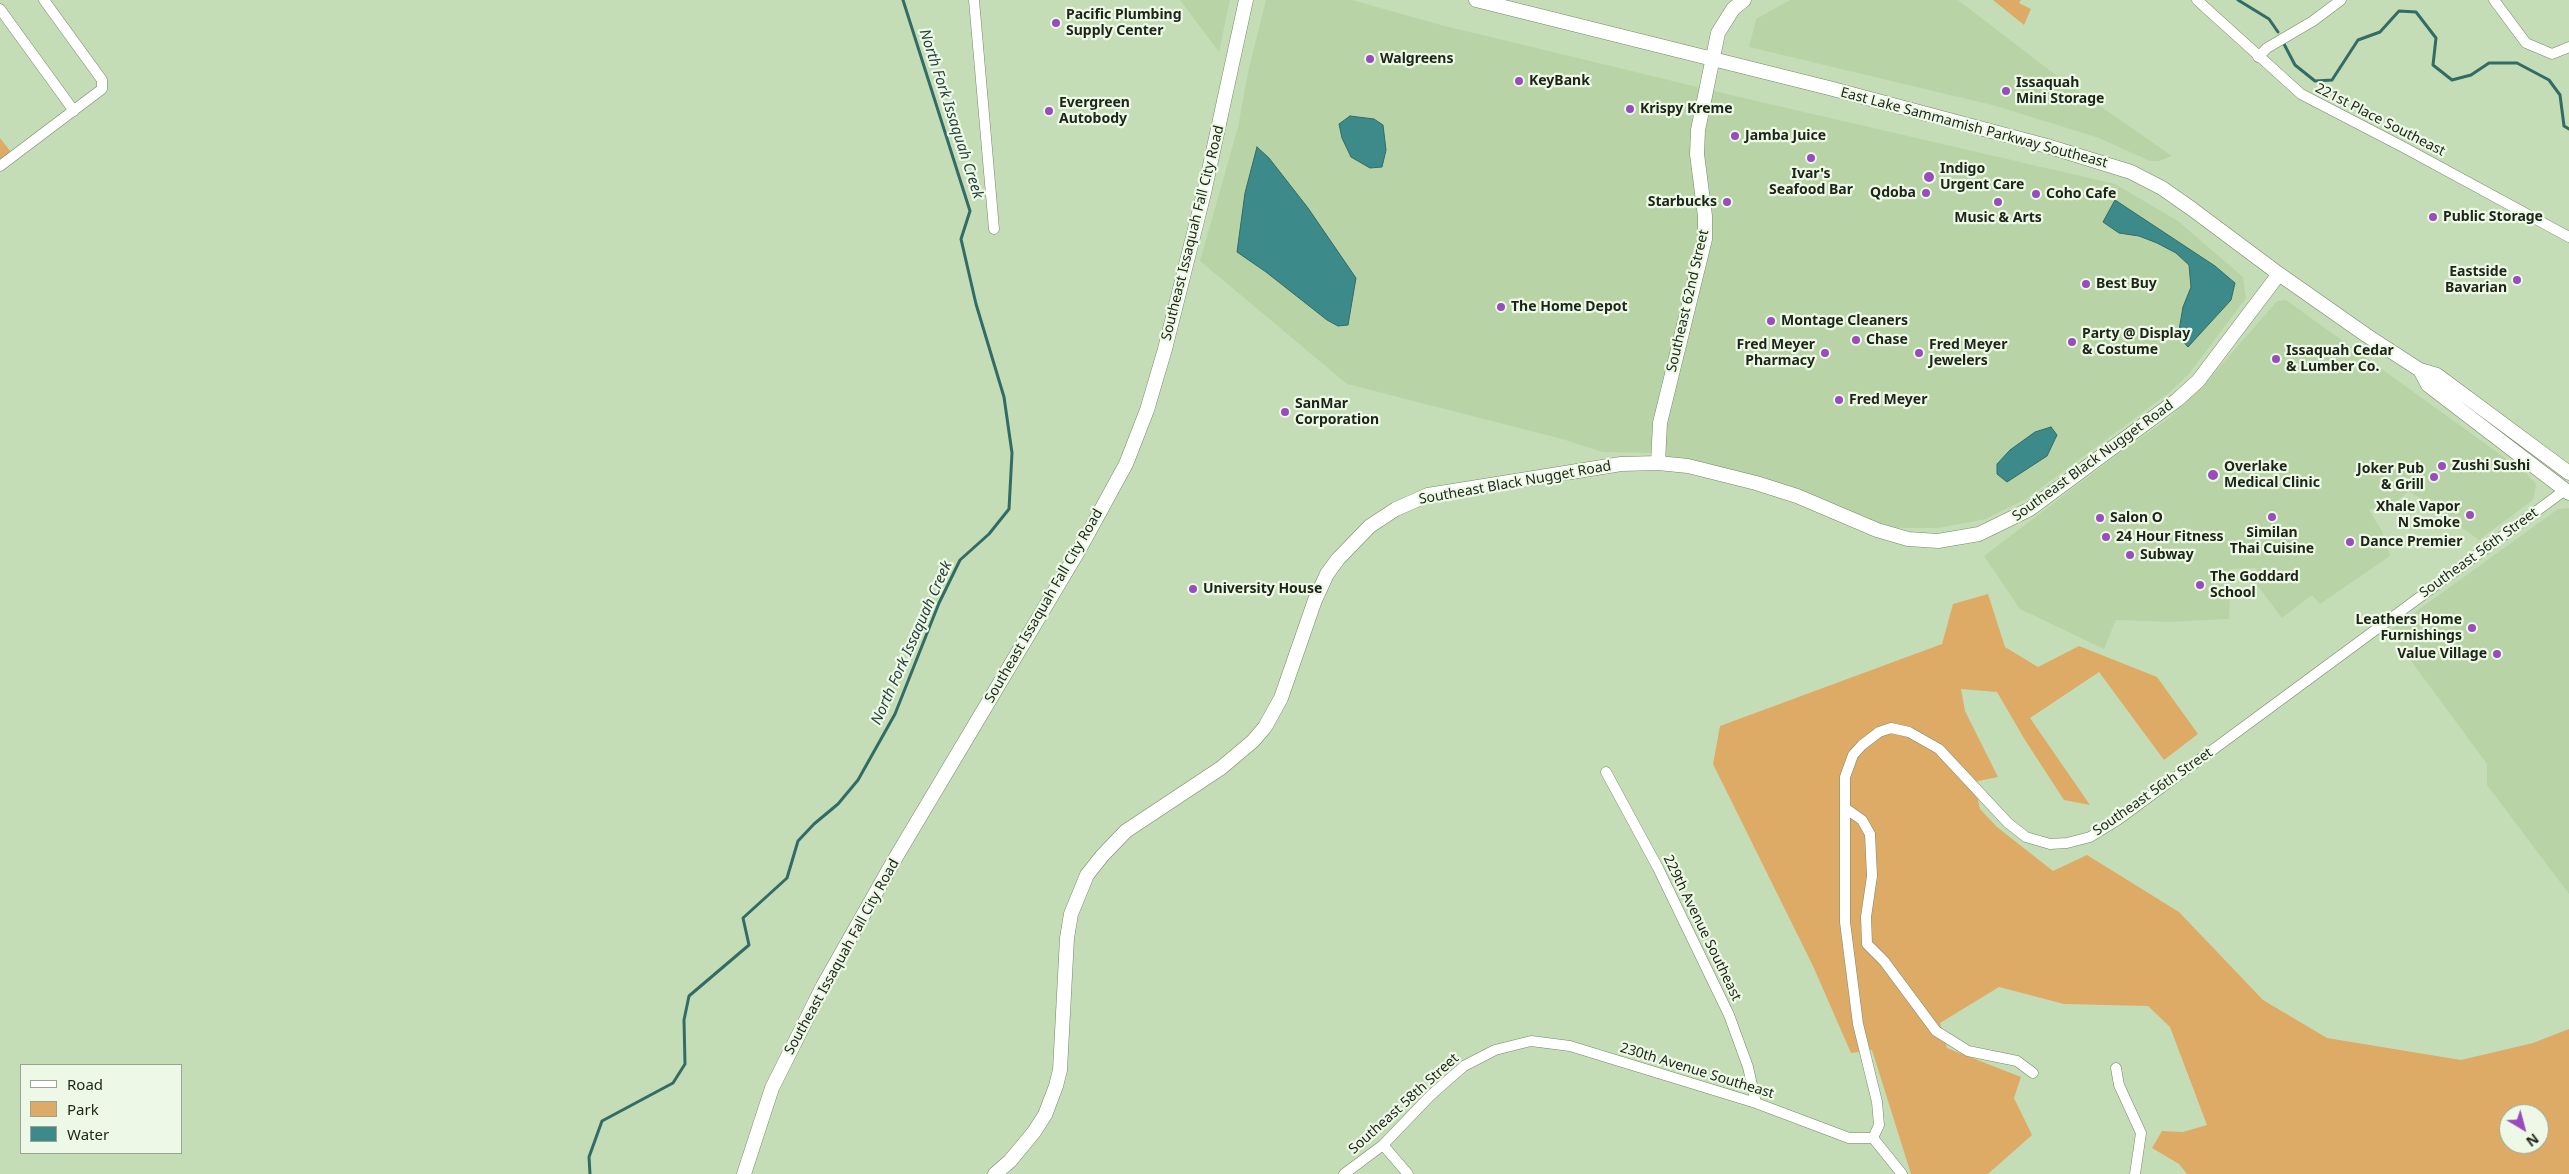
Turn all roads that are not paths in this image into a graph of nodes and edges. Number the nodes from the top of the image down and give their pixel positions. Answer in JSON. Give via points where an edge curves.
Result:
{"nodes":[{"id":1,"x":44,"y":0,"type":"edge"},
{"id":2,"x":974,"y":0,"type":"edge"},
{"id":3,"x":1476,"y":0,"type":"edge"},
{"id":4,"x":1744,"y":0,"type":"edge"},
{"id":5,"x":2197,"y":0,"type":"edge"},
{"id":6,"x":2341,"y":0,"type":"edge"},
{"id":7,"x":2494,"y":0,"type":"edge"},
{"id":8,"x":1245,"y":4,"type":"edge"},
{"id":9,"x":0,"y":9,"type":"edge"},
{"id":10,"x":2569,"y":47,"type":"edge"},
{"id":11,"x":2258,"y":57,"type":"junction"},
{"id":12,"x":1712,"y":59,"type":"junction"},
{"id":13,"x":74,"y":111,"type":"junction"},
{"id":14,"x":0,"y":166,"type":"edge"},
{"id":15,"x":994,"y":229,"type":"dead end"},
{"id":16,"x":2569,"y":237,"type":"edge"},
{"id":17,"x":2279,"y":274,"type":"junction"},
{"id":18,"x":2420,"y":370,"type":"junction"},
{"id":19,"x":1658,"y":463,"type":"junction"},
{"id":20,"x":2569,"y":473,"type":"edge"},
{"id":21,"x":2568,"y":490,"type":"edge"},
{"id":22,"x":1606,"y":772,"type":"dead end"},
{"id":23,"x":1845,"y":808,"type":"junction"},
{"id":24,"x":1510,"y":1044,"type":"joint"},
{"id":25,"x":2116,"y":1068,"type":"dead end"},
{"id":26,"x":2033,"y":1073,"type":"dead end"},
{"id":27,"x":1756,"y":1103,"type":"junction"},
{"id":28,"x":1874,"y":1138,"type":"junction"},
{"id":29,"x":1383,"y":1144,"type":"junction"},
{"id":30,"x":744,"y":1174,"type":"edge"},
{"id":31,"x":995,"y":1174,"type":"edge"},
{"id":32,"x":1344,"y":1174,"type":"edge"},
{"id":33,"x":1408,"y":1174,"type":"edge"},
{"id":34,"x":1902,"y":1174,"type":"edge"},
{"id":35,"x":2134,"y":1174,"type":"edge"}],
"edges":[{"from":1,"to":13,"type":"street","via":[[102,80],[102,89]]},
{"from":2,"to":15,"type":"street"},
{"from":3,"to":12,"type":"main road","name":"East Lake Sammamish Parkway Southeast"},
{"from":4,"to":12,"type":"main road","name":"Southeast 62nd Street","via":[[1722,26]]},
{"from":5,"to":11,"type":"street","name":"221st Place Southeast"},
{"from":6,"to":11,"type":"street"},
{"from":7,"to":10,"type":"street","via":[[2526,43],[2552,54]]},
{"from":8,"to":30,"type":"main road","name":"Southeast Issaquah Fall City Road","via":[[1182,284],[1147,410],[1126,464],[1080,550],[906,840],[823,986],[772,1088]]},
{"from":9,"to":13,"type":"street"},
{"from":11,"to":16,"type":"street","name":"221st Place Southeast","via":[[2313,102]]},
{"from":12,"to":17,"type":"main road","name":"East Lake Sammamish Parkway Southeast","via":[[2047,146],[2131,172],[2162,188]]},
{"from":12,"to":19,"type":"main road","name":"Southeast 62nd Street","via":[[1698,130],[1697,154],[1705,239],[1660,423]]},
{"from":13,"to":14,"type":"street"},
{"from":17,"to":18,"type":"main road","name":"East Lake Sammamish Parkway Southeast"},
{"from":17,"to":19,"type":"main road","name":"Southeast Black Nugget Road","via":[[2198,381],[2177,400],[2030,509],[1979,534],[1944,541],[1908,539],[1877,530],[1779,490],[1688,466]]},
{"from":18,"to":20,"type":"main road","name":"East Lake Sammamish Parkway Southeast","via":[[2437,375]]},
{"from":18,"to":21,"type":"main road","name":"East Lake Sammamish Parkway Southeast","via":[[2428,385]]},
{"from":19,"to":31,"type":"main road","name":"Southeast Black Nugget Road","via":[[1621,464],[1428,495],[1396,509],[1370,526],[1338,559],[1315,600],[1281,698],[1254,741],[1222,768],[1126,831],[1087,875],[1071,914],[1066,938],[1060,1070],[1056,1086],[1034,1132]]},
{"from":21,"to":23,"type":"street","name":"Southeast 56th Street","via":[[2090,837],[2050,844],[2026,837],[2008,823],[1939,749],[1910,732],[1891,728],[1870,737],[1853,755],[1845,777]]},
{"from":22,"to":27,"type":"street","name":"229th Avenue Southeast","via":[[1658,868],[1730,1015]]},
{"from":23,"to":26,"type":"street","via":[[1862,820],[1870,834],[1872,876],[1866,917],[1867,944],[1884,961],[1936,1031],[1968,1051],[2017,1061]]},
{"from":23,"to":28,"type":"street","name":"Southeast 56th Street","via":[[1845,922],[1858,1024],[1878,1102],[1879,1125]]},
{"from":24,"to":27,"type":"street","name":"230th Avenue Southeast","via":[[1531,1041],[1570,1046]]},
{"from":24,"to":29,"type":"street","name":"Southeast 58th Street","via":[[1478,1058],[1448,1078]]},
{"from":25,"to":35,"type":"street","via":[[2119,1085],[2141,1133]]},
{"from":27,"to":28,"type":"street","name":"230th Avenue Southeast","via":[[1850,1138]]},
{"from":28,"to":34,"type":"street"},
{"from":29,"to":32,"type":"street","name":"Southeast 58th Street"},
{"from":29,"to":33,"type":"street"}]}
